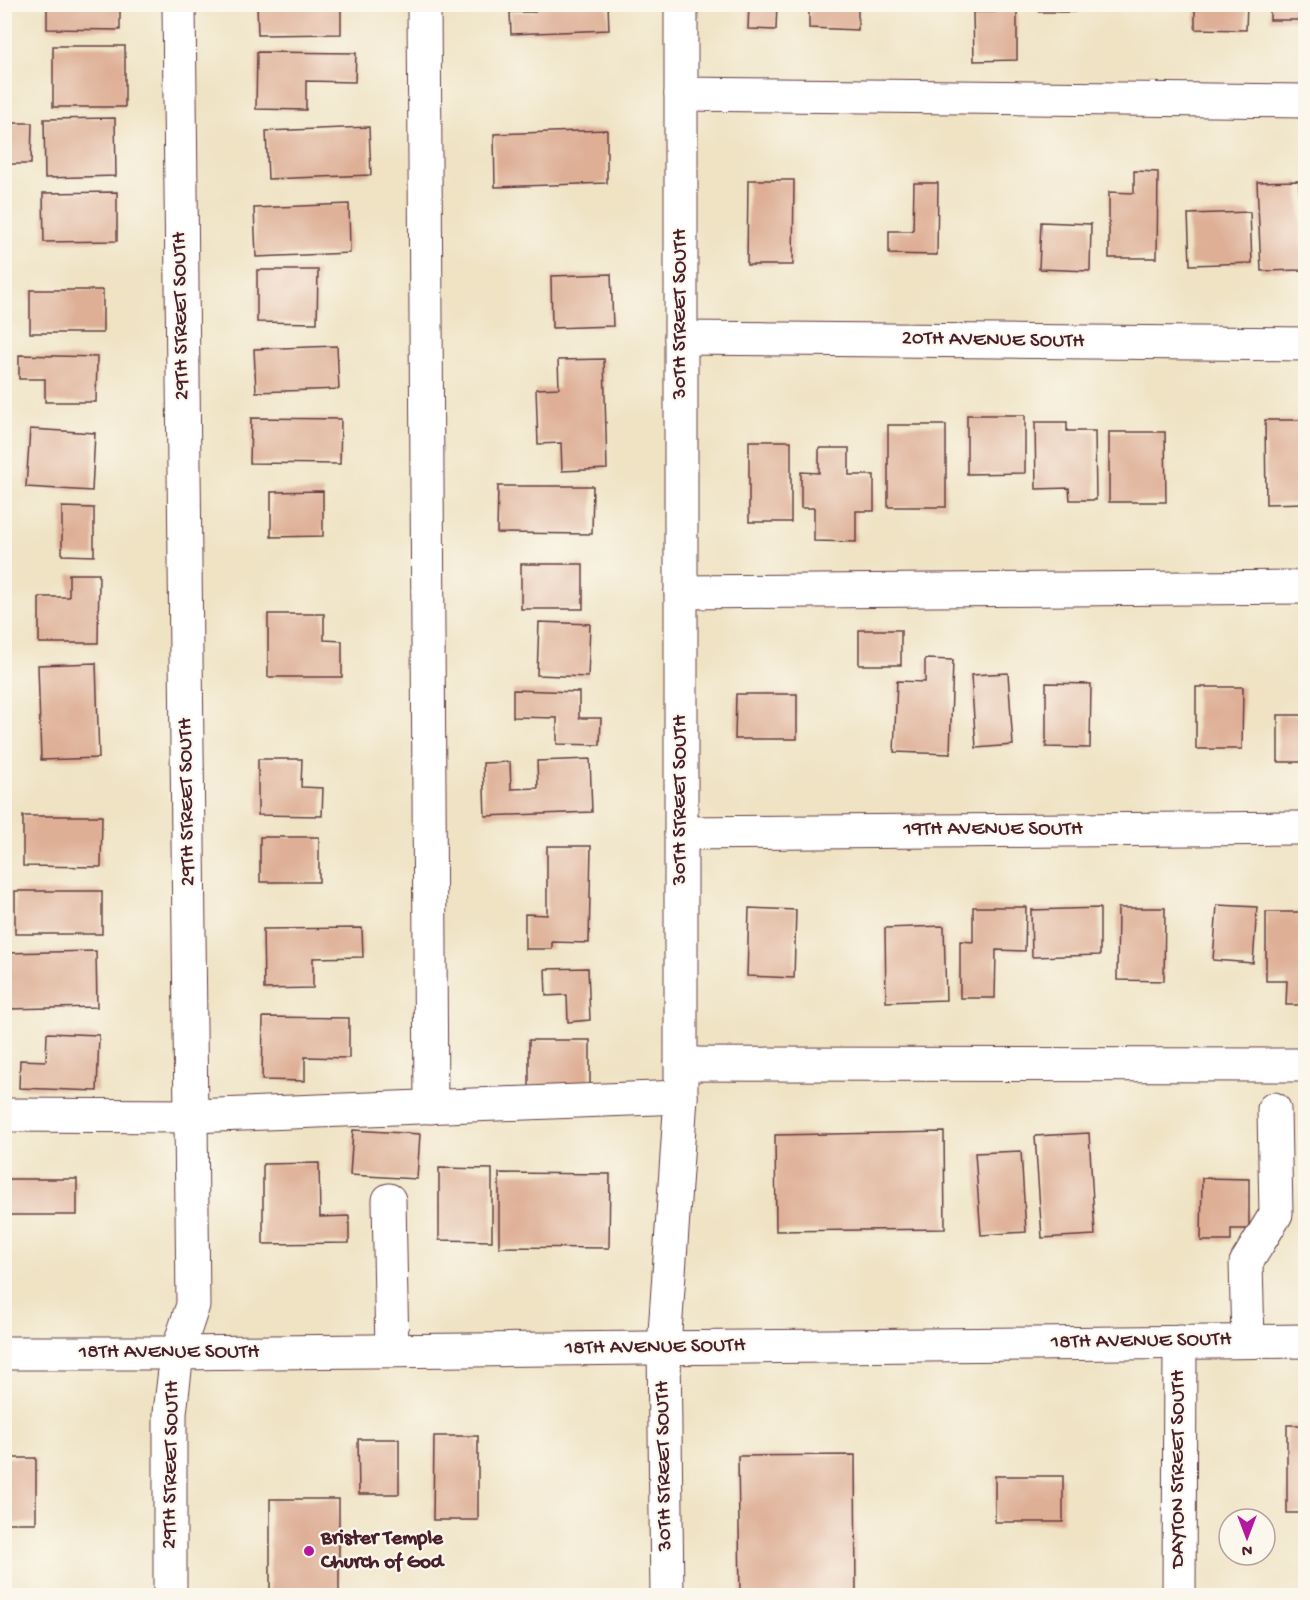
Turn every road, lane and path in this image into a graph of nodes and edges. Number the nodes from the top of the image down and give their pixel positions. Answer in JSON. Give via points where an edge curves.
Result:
{"nodes":[{"id":1,"x":179,"y":4,"type":"edge"},
{"id":2,"x":424,"y":4,"type":"edge"},
{"id":3,"x":681,"y":4,"type":"edge"},
{"id":4,"x":681,"y":94,"type":"junction"},
{"id":5,"x":1305,"y":101,"type":"edge"},
{"id":6,"x":681,"y":338,"type":"junction"},
{"id":7,"x":1305,"y":344,"type":"edge"},
{"id":8,"x":1305,"y":587,"type":"edge"},
{"id":9,"x":681,"y":592,"type":"junction"},
{"id":10,"x":1305,"y":828,"type":"edge"},
{"id":11,"x":681,"y":833,"type":"junction"},
{"id":12,"x":681,"y":1064,"type":"junction"},
{"id":13,"x":1305,"y":1065,"type":"edge"},
{"id":14,"x":681,"y":1097,"type":"junction"},
{"id":15,"x":431,"y":1107,"type":"junction"},
{"id":16,"x":1274,"y":1109,"type":"dead end"},
{"id":17,"x":4,"y":1115,"type":"edge"},
{"id":18,"x":191,"y":1116,"type":"junction"},
{"id":19,"x":389,"y":1200,"type":"dead end"},
{"id":20,"x":1248,"y":1341,"type":"junction"},
{"id":21,"x":1305,"y":1341,"type":"edge"},
{"id":22,"x":1179,"y":1342,"type":"junction"},
{"id":23,"x":664,"y":1347,"type":"junction"},
{"id":24,"x":392,"y":1351,"type":"junction"},
{"id":25,"x":4,"y":1353,"type":"edge"},
{"id":26,"x":177,"y":1353,"type":"junction"},
{"id":27,"x":170,"y":1596,"type":"edge"},
{"id":28,"x":667,"y":1596,"type":"edge"},
{"id":29,"x":1179,"y":1596,"type":"edge"}],
"edges":[{"from":1,"to":18,"type":"street","name":"29TH STREET SOUTH"},
{"from":2,"to":15,"type":"street"},
{"from":3,"to":4,"type":"street","name":"30TH STREET SOUTH"},
{"from":4,"to":5,"type":"street"},
{"from":4,"to":6,"type":"street","name":"30TH STREET SOUTH"},
{"from":6,"to":7,"type":"street","name":"20TH AVENUE SOUTH"},
{"from":6,"to":9,"type":"street","name":"30TH STREET SOUTH"},
{"from":8,"to":9,"type":"street"},
{"from":9,"to":11,"type":"street","name":"30TH STREET SOUTH"},
{"from":10,"to":11,"type":"street","name":"19TH AVENUE SOUTH"},
{"from":11,"to":12,"type":"street","name":"30TH STREET SOUTH"},
{"from":12,"to":13,"type":"street"},
{"from":12,"to":14,"type":"street","name":"30TH STREET SOUTH"},
{"from":14,"to":15,"type":"street"},
{"from":14,"to":23,"type":"street","name":"30TH STREET SOUTH"},
{"from":15,"to":18,"type":"street"},
{"from":16,"to":20,"type":"street","via":[[1276,1214],[1246,1263]]},
{"from":17,"to":18,"type":"street"},
{"from":18,"to":26,"type":"street","name":"29TH STREET SOUTH","via":[[193,1305]]},
{"from":19,"to":24,"type":"street"},
{"from":20,"to":21,"type":"street","name":"18TH AVENUE SOUTH"},
{"from":20,"to":22,"type":"street","name":"18TH AVENUE SOUTH"},
{"from":22,"to":23,"type":"street","name":"18TH AVENUE SOUTH"},
{"from":22,"to":29,"type":"street","name":"DAYTON STREET SOUTH"},
{"from":23,"to":24,"type":"street","name":"18TH AVENUE SOUTH"},
{"from":23,"to":28,"type":"street","name":"30TH STREET SOUTH"},
{"from":24,"to":26,"type":"street","name":"18TH AVENUE SOUTH"},
{"from":25,"to":26,"type":"street","name":"18TH AVENUE SOUTH"},
{"from":26,"to":27,"type":"street","name":"29TH STREET SOUTH","via":[[170,1413]]}]}
